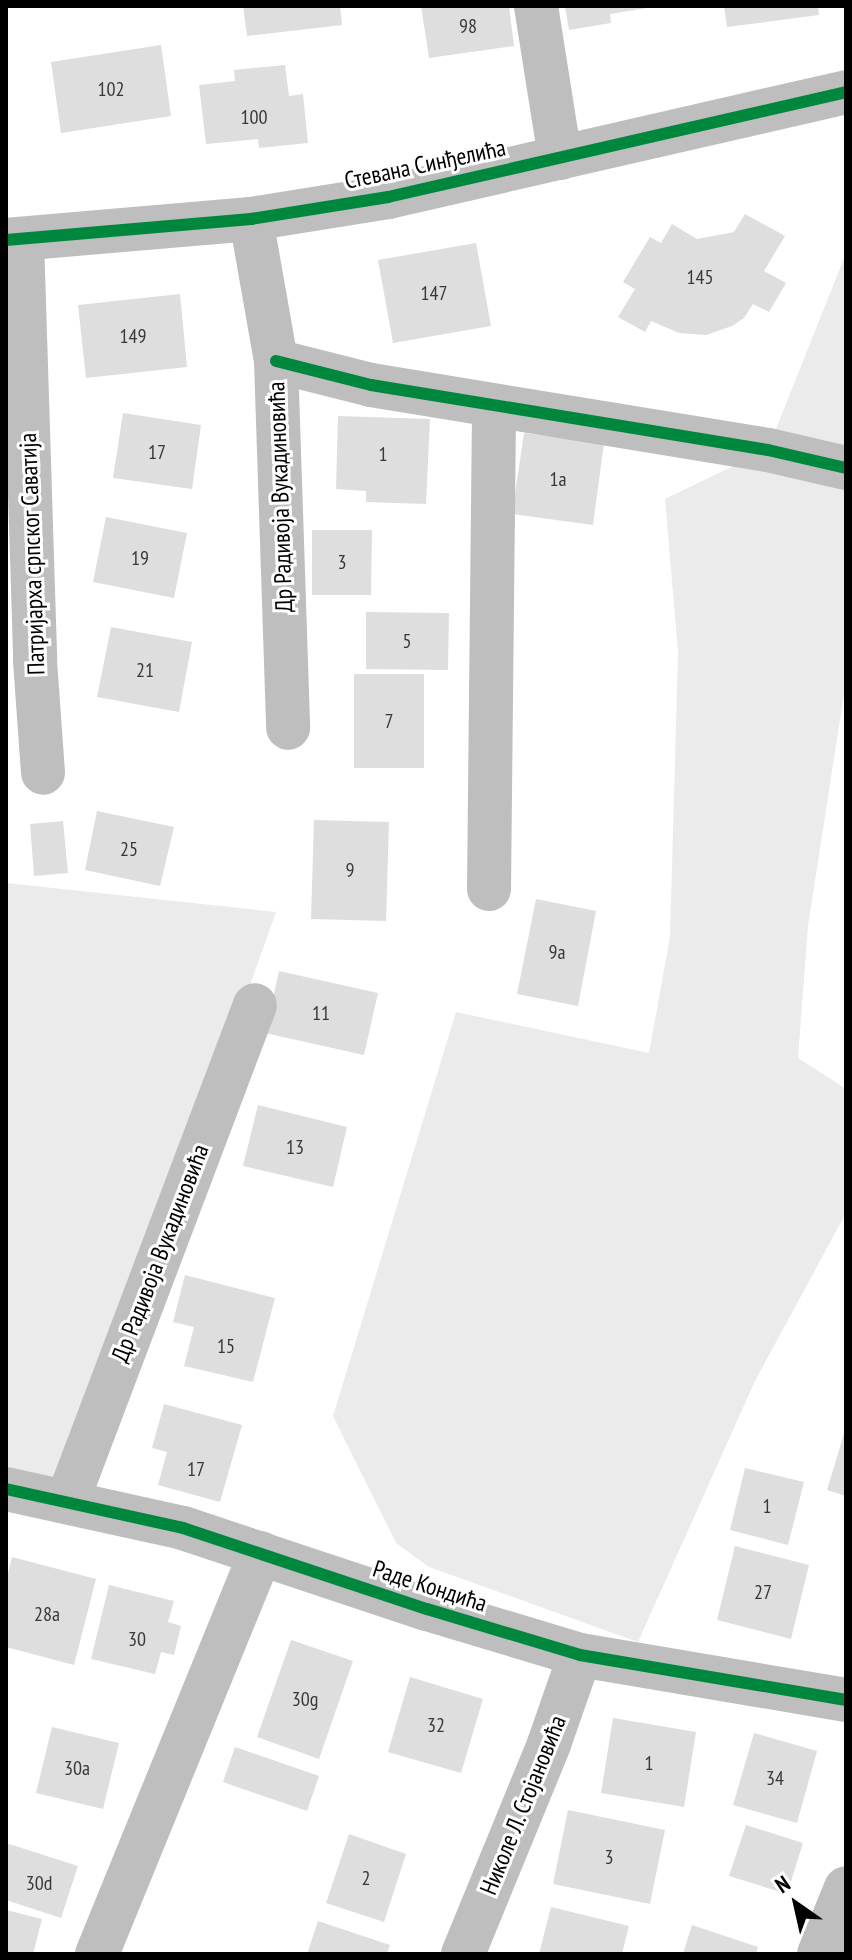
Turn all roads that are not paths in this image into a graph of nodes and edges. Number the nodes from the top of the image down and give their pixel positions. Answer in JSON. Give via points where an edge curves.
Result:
{"nodes":[{"id":1,"x":536,"y":6,"type":"edge"},
{"id":2,"x":846,"y":92,"type":"edge"},
{"id":3,"x":560,"y":158,"type":"junction"},
{"id":4,"x":251,"y":219,"type":"junction"},
{"id":5,"x":14,"y":239,"type":"edge"},
{"id":6,"x":276,"y":361,"type":"junction"},
{"id":7,"x":494,"y":407,"type":"junction"},
{"id":8,"x":846,"y":468,"type":"edge"},
{"id":9,"x":20,"y":661,"type":"edge"},
{"id":10,"x":288,"y":728,"type":"dead end"},
{"id":11,"x":43,"y":773,"type":"dead end"},
{"id":12,"x":489,"y":889,"type":"dead end"},
{"id":13,"x":255,"y":1005,"type":"dead end"},
{"id":14,"x":6,"y":1489,"type":"edge"},
{"id":15,"x":67,"y":1502,"type":"junction"},
{"id":16,"x":261,"y":1553,"type":"junction"},
{"id":17,"x":580,"y":1655,"type":"junction"},
{"id":18,"x":844,"y":1696,"type":"edge"},
{"id":19,"x":846,"y":1888,"type":"edge"},
{"id":20,"x":97,"y":1954,"type":"edge"},
{"id":21,"x":463,"y":1954,"type":"edge"},
{"id":22,"x":819,"y":1954,"type":"edge"}],
"edges":[{"from":1,"to":3,"type":"street"},
{"from":2,"to":3,"type":"street","name":"Стевана Синђелића"},
{"from":3,"to":4,"type":"street","name":"Стевана Синђелића","via":[[388,197]]},
{"from":4,"to":5,"type":"street","name":"Стевана Синђелића"},
{"from":4,"to":6,"type":"street","name":"Др Радивоја Вукадиновића"},
{"from":5,"to":9,"type":"street","name":"Патријарха српског Саватија"},
{"from":6,"to":7,"type":"street"},
{"from":6,"to":10,"type":"street","name":"Др Радивоја Вукадиновића"},
{"from":7,"to":8,"type":"street","via":[[768,450]]},
{"from":7,"to":12,"type":"street"},
{"from":9,"to":11,"type":"street","name":"Патријарха српског Саватија"},
{"from":13,"to":15,"type":"street","name":"Др Радивоја Вукадиновића"},
{"from":14,"to":15,"type":"street","name":"Раде Кондића"},
{"from":15,"to":16,"type":"street","name":"Раде Кондића","via":[[183,1528]]},
{"from":16,"to":17,"type":"street","name":"Раде Кондића"},
{"from":16,"to":20,"type":"street"},
{"from":17,"to":18,"type":"street","name":"Раде Кондића"},
{"from":17,"to":21,"type":"street","name":"Николе Л. Стојановића"},
{"from":19,"to":22,"type":"street"}]}
